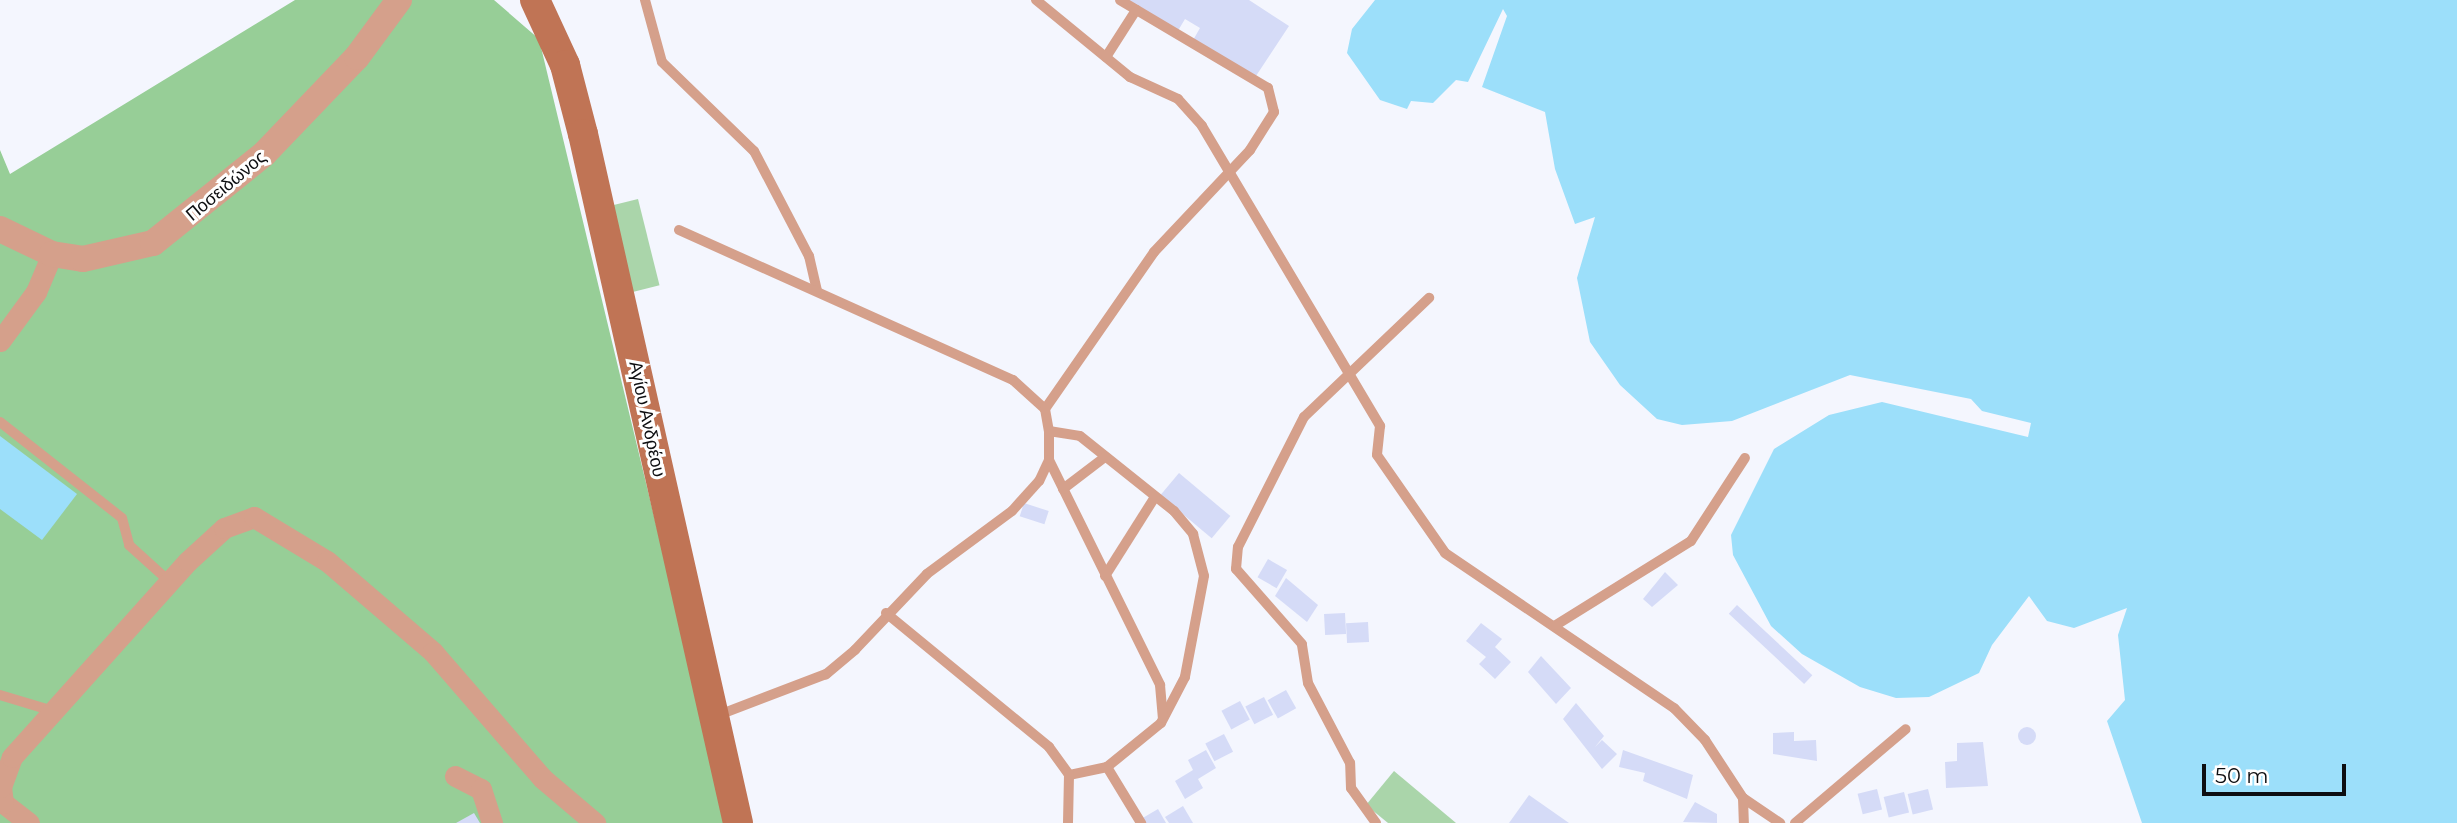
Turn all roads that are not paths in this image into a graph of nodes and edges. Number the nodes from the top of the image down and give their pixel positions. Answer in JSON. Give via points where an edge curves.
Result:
{"nodes":[{"id":1,"x":400,"y":0,"type":"edge"},
{"id":2,"x":645,"y":0,"type":"edge"},
{"id":3,"x":1036,"y":0,"type":"edge"},
{"id":4,"x":1120,"y":0,"type":"edge"},
{"id":5,"x":533,"y":6,"type":"edge"},
{"id":6,"x":1136,"y":10,"type":"junction"},
{"id":7,"x":1107,"y":57,"type":"junction"},
{"id":8,"x":1230,"y":169,"type":"junction"},
{"id":9,"x":0,"y":229,"type":"edge"},
{"id":10,"x":679,"y":230,"type":"dead end"},
{"id":11,"x":52,"y":254,"type":"junction"},
{"id":12,"x":817,"y":290,"type":"junction"},
{"id":13,"x":1429,"y":298,"type":"dead end"},
{"id":14,"x":0,"y":341,"type":"edge"},
{"id":15,"x":1345,"y":372,"type":"junction"},
{"id":16,"x":1045,"y":409,"type":"junction"},
{"id":17,"x":0,"y":422,"type":"edge"},
{"id":18,"x":1049,"y":431,"type":"junction"},
{"id":19,"x":1105,"y":457,"type":"junction"},
{"id":20,"x":1745,"y":458,"type":"dead end"},
{"id":21,"x":1049,"y":460,"type":"junction"},
{"id":22,"x":1063,"y":489,"type":"junction"},
{"id":23,"x":1155,"y":497,"type":"junction"},
{"id":24,"x":1105,"y":576,"type":"junction"},
{"id":25,"x":170,"y":582,"type":"junction"},
{"id":26,"x":886,"y":613,"type":"junction"},
{"id":27,"x":1556,"y":625,"type":"junction"},
{"id":28,"x":0,"y":695,"type":"edge"},
{"id":29,"x":52,"y":711,"type":"junction"},
{"id":30,"x":714,"y":717,"type":"junction"},
{"id":31,"x":1163,"y":718,"type":"junction"},
{"id":32,"x":1906,"y":729,"type":"dead end"},
{"id":33,"x":1107,"y":767,"type":"junction"},
{"id":34,"x":1069,"y":775,"type":"junction"},
{"id":35,"x":455,"y":776,"type":"dead end"},
{"id":36,"x":1743,"y":797,"type":"junction"},
{"id":37,"x":29,"y":823,"type":"edge"},
{"id":38,"x":492,"y":823,"type":"edge"},
{"id":39,"x":595,"y":823,"type":"edge"},
{"id":40,"x":738,"y":823,"type":"edge"},
{"id":41,"x":1068,"y":823,"type":"edge"},
{"id":42,"x":1141,"y":823,"type":"edge"},
{"id":43,"x":1376,"y":823,"type":"edge"},
{"id":44,"x":1744,"y":823,"type":"edge"},
{"id":45,"x":1780,"y":823,"type":"edge"},
{"id":46,"x":1795,"y":823,"type":"edge"}],
"edges":[{"from":1,"to":11,"type":"street","name":"Ποσειδώνος","via":[[313,106],[188,219],[153,243],[118,256]]},
{"from":2,"to":12,"type":"lane","via":[[662,62],[754,151],[809,256]]},
{"from":3,"to":7,"type":"lane"},
{"from":4,"to":6,"type":"lane"},
{"from":5,"to":30,"type":"main road","name":"Αγίου Ανδρέου","via":[[565,65],[580,123]]},
{"from":6,"to":7,"type":"lane"},
{"from":6,"to":8,"type":"lane","via":[[1268,88],[1273,112],[1264,134]]},
{"from":7,"to":8,"type":"lane","via":[[1130,77],[1178,99]]},
{"from":8,"to":15,"type":"lane"},
{"from":8,"to":16,"type":"lane","via":[[1154,251]]},
{"from":9,"to":11,"type":"street","name":"Ποσειδώνος"},
{"from":10,"to":12,"type":"lane"},
{"from":11,"to":14,"type":"street","via":[[36,292]]},
{"from":12,"to":16,"type":"lane","via":[[1013,380]]},
{"from":13,"to":15,"type":"lane"},
{"from":15,"to":27,"type":"lane","via":[[1380,426],[1377,455],[1445,553]]},
{"from":15,"to":43,"type":"lane","via":[[1304,417],[1238,547],[1236,569],[1302,644],[1308,683],[1349,763],[1351,788]]},
{"from":16,"to":18,"type":"lane"},
{"from":17,"to":25,"type":"lane","via":[[122,518],[129,545]]},
{"from":18,"to":19,"type":"lane","via":[[1080,436]]},
{"from":18,"to":21,"type":"lane"},
{"from":19,"to":22,"type":"lane"},
{"from":19,"to":23,"type":"lane"},
{"from":20,"to":27,"type":"lane","via":[[1691,541]]},
{"from":21,"to":22,"type":"lane"},
{"from":21,"to":26,"type":"lane","via":[[1012,511],[927,573]]},
{"from":22,"to":24,"type":"lane"},
{"from":23,"to":24,"type":"lane"},
{"from":23,"to":31,"type":"lane","via":[[1194,534],[1204,576],[1185,677]]},
{"from":24,"to":31,"type":"lane","via":[[1160,685]]},
{"from":25,"to":29,"type":"street"},
{"from":25,"to":39,"type":"street","via":[[240,519],[274,526],[338,569],[433,652],[542,778]]},
{"from":26,"to":30,"type":"lane","via":[[826,674]]},
{"from":26,"to":34,"type":"lane","via":[[1048,747]]},
{"from":27,"to":36,"type":"lane","via":[[1674,708],[1705,740]]},
{"from":28,"to":29,"type":"lane"},
{"from":29,"to":37,"type":"street","via":[[12,757],[1,787],[3,803]]},
{"from":30,"to":40,"type":"main road","name":"Αγίου Ανδρέου"},
{"from":31,"to":33,"type":"lane"},
{"from":32,"to":46,"type":"lane"},
{"from":33,"to":34,"type":"lane"},
{"from":33,"to":42,"type":"lane"},
{"from":34,"to":41,"type":"lane"},
{"from":35,"to":38,"type":"street","via":[[481,789]]},
{"from":36,"to":44,"type":"lane"},
{"from":36,"to":45,"type":"lane"}]}
